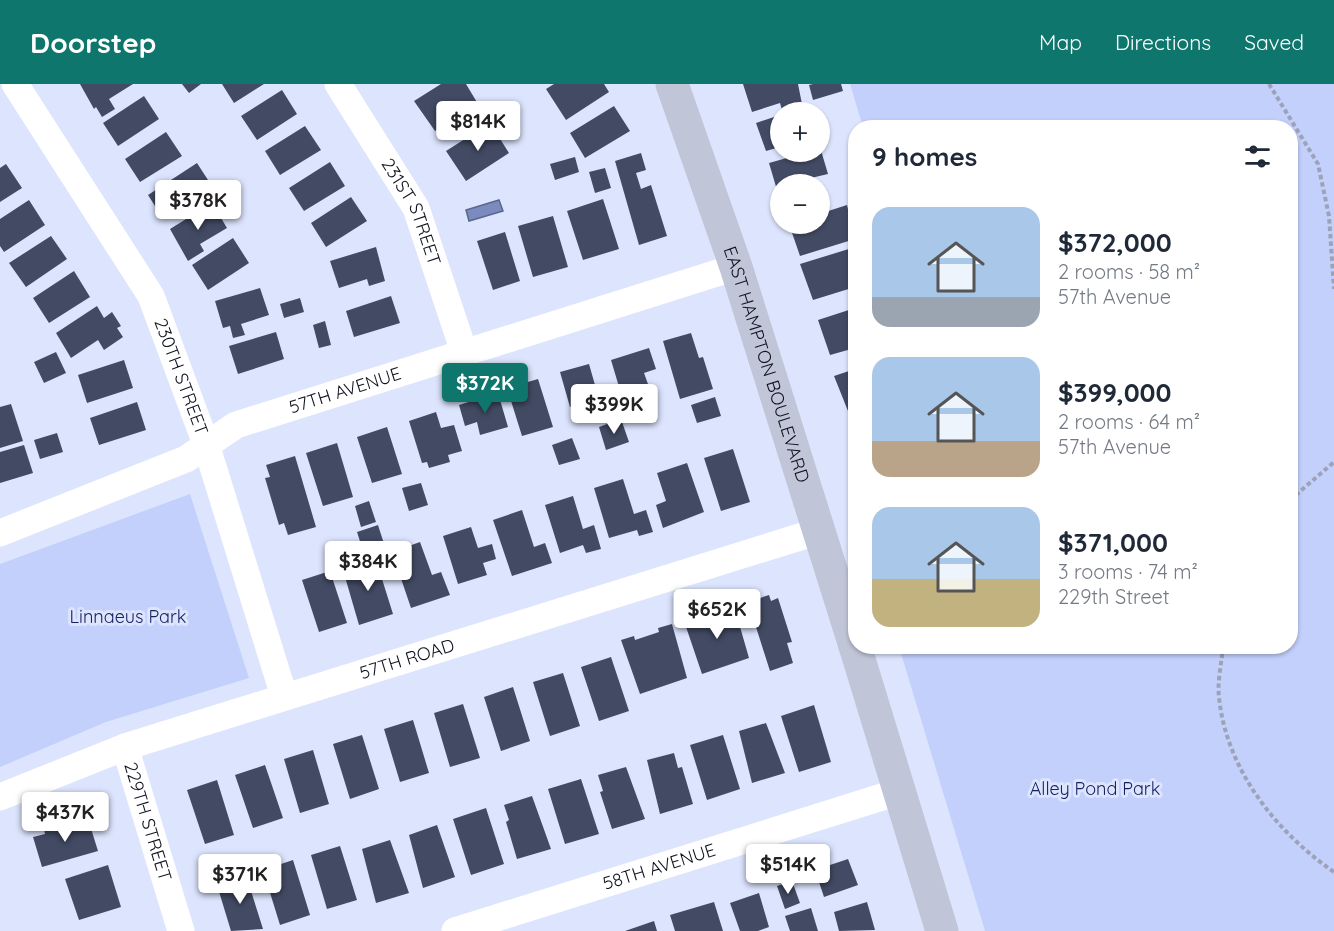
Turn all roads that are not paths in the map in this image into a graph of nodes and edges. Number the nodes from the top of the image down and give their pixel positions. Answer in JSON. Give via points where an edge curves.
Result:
{"nodes":[{"id":1,"x":15,"y":84,"type":"edge"},
{"id":2,"x":338,"y":84,"type":"edge"},
{"id":3,"x":672,"y":84,"type":"edge"},
{"id":4,"x":736,"y":267,"type":"junction"},
{"id":5,"x":464,"y":352,"type":"junction"},
{"id":6,"x":206,"y":444,"type":"junction"},
{"id":7,"x":819,"y":531,"type":"junction"},
{"id":8,"x":0,"y":533,"type":"edge"},
{"id":9,"x":848,"y":624,"type":"edge"},
{"id":10,"x":857,"y":654,"type":"edge"},
{"id":11,"x":284,"y":696,"type":"junction"},
{"id":12,"x":125,"y":747,"type":"junction"},
{"id":13,"x":898,"y":792,"type":"junction"},
{"id":14,"x":0,"y":797,"type":"edge"},
{"id":15,"x":463,"y":930,"type":"edge"},
{"id":16,"x":181,"y":931,"type":"edge"},
{"id":17,"x":942,"y":931,"type":"edge"}],
"edges":[{"from":1,"to":6,"type":"street","name":"230TH STREET","via":[[152,296]]},
{"from":2,"to":5,"type":"street","name":"231ST STREET","via":[[416,208]]},
{"from":3,"to":4,"type":"street","name":"EAST HAMPTON BOULEVARD"},
{"from":4,"to":5,"type":"street","name":"57TH AVENUE"},
{"from":4,"to":7,"type":"street","name":"EAST HAMPTON BOULEVARD"},
{"from":5,"to":6,"type":"street","name":"57TH AVENUE","via":[[236,425]]},
{"from":6,"to":8,"type":"street","name":"57TH AVENUE","via":[[186,459]]},
{"from":6,"to":11,"type":"street","name":"230TH STREET"},
{"from":7,"to":9,"type":"street","name":"EAST HAMPTON BOULEVARD"},
{"from":7,"to":11,"type":"street","name":"57TH ROAD"},
{"from":10,"to":13,"type":"street","name":"EAST HAMPTON BOULEVARD"},
{"from":11,"to":12,"type":"street","name":"57TH ROAD"},
{"from":12,"to":14,"type":"street","name":"57TH ROAD"},
{"from":12,"to":16,"type":"street","name":"229TH STREET"},
{"from":13,"to":15,"type":"street","name":"58TH AVENUE"},
{"from":13,"to":17,"type":"street","name":"EAST HAMPTON BOULEVARD"}]}
